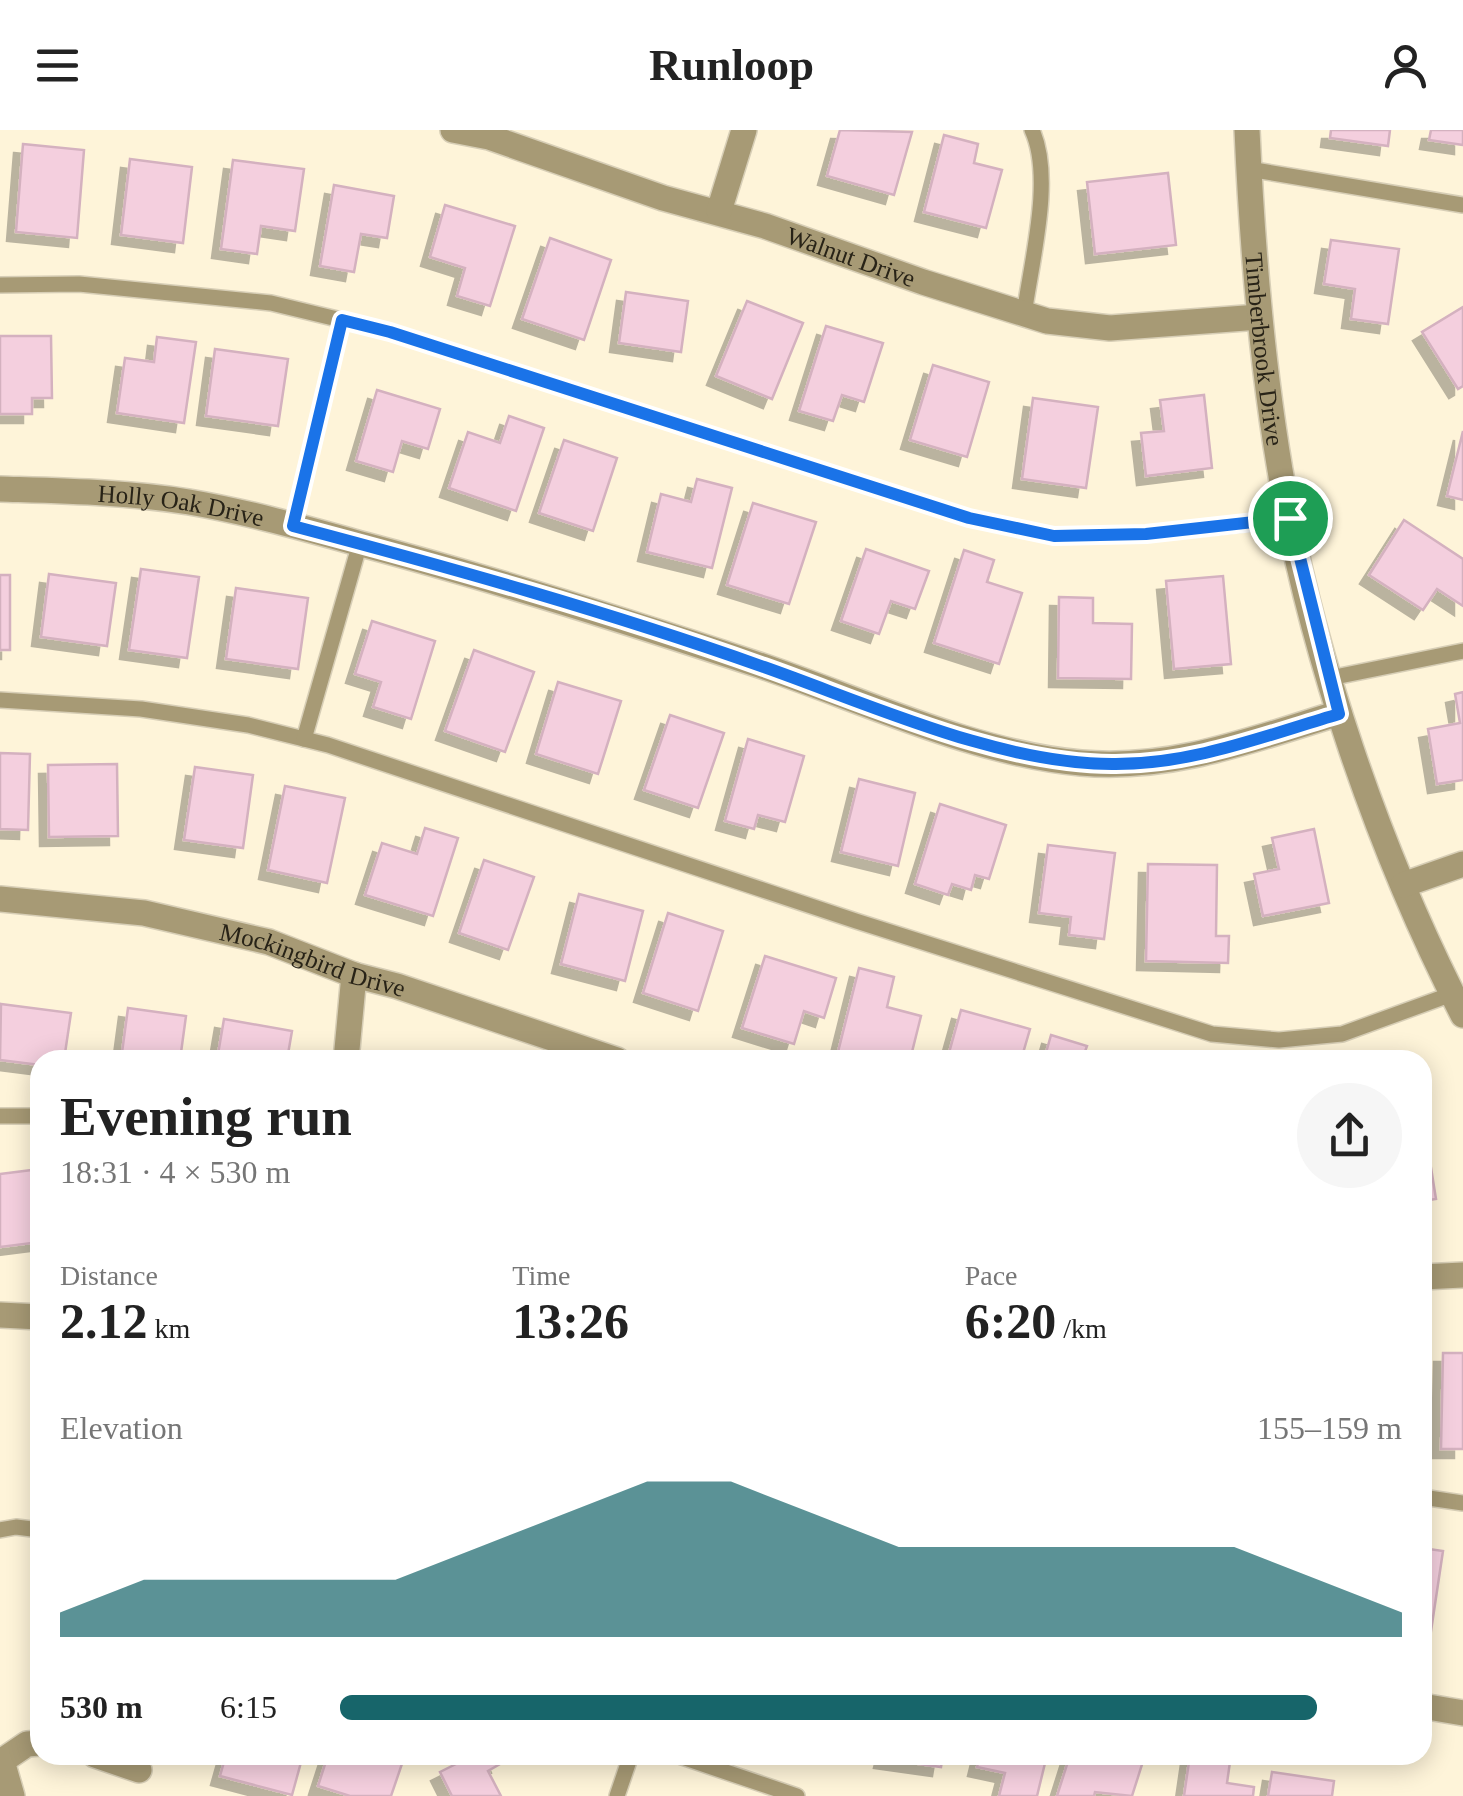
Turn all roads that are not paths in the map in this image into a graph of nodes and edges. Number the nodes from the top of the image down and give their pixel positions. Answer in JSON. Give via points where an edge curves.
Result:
{"nodes":[{"id":1,"x":452,"y":130,"type":"edge"},
{"id":2,"x":744,"y":130,"type":"edge"},
{"id":3,"x":1032,"y":130,"type":"edge"},
{"id":4,"x":1247,"y":130,"type":"edge"},
{"id":5,"x":520,"y":138,"type":"edge"},
{"id":6,"x":1249,"y":169,"type":"junction"},
{"id":7,"x":1463,"y":205,"type":"edge"},
{"id":8,"x":720,"y":212,"type":"junction"},
{"id":9,"x":0,"y":285,"type":"edge"},
{"id":10,"x":1024,"y":315,"type":"junction"},
{"id":11,"x":1259,"y":317,"type":"junction"},
{"id":12,"x":342,"y":320,"type":"junction"},
{"id":13,"x":0,"y":489,"type":"edge"},
{"id":14,"x":1290,"y":518,"type":"junction"},
{"id":15,"x":293,"y":526,"type":"junction"},
{"id":16,"x":360,"y":544,"type":"junction"},
{"id":17,"x":1463,"y":650,"type":"edge"},
{"id":18,"x":1330,"y":678,"type":"junction"},
{"id":19,"x":0,"y":700,"type":"edge"},
{"id":20,"x":1339,"y":714,"type":"junction"},
{"id":21,"x":304,"y":739,"type":"junction"},
{"id":22,"x":1463,"y":864,"type":"edge"},
{"id":23,"x":1403,"y":885,"type":"junction"},
{"id":24,"x":0,"y":899,"type":"edge"},
{"id":25,"x":354,"y":975,"type":"junction"},
{"id":26,"x":1458,"y":1004,"type":"edge"},
{"id":27,"x":347,"y":1050,"type":"edge"},
{"id":28,"x":587,"y":1050,"type":"edge"},
{"id":29,"x":0,"y":1116,"type":"edge"},
{"id":30,"x":30,"y":1116,"type":"edge"},
{"id":31,"x":1463,"y":1275,"type":"edge"},
{"id":32,"x":1432,"y":1277,"type":"edge"},
{"id":33,"x":0,"y":1314,"type":"edge"},
{"id":34,"x":30,"y":1316,"type":"edge"},
{"id":35,"x":1432,"y":1498,"type":"edge"},
{"id":36,"x":1463,"y":1503,"type":"edge"},
{"id":37,"x":30,"y":1529,"type":"edge"},
{"id":38,"x":0,"y":1530,"type":"edge"},
{"id":39,"x":1432,"y":1708,"type":"edge"},
{"id":40,"x":1463,"y":1713,"type":"edge"},
{"id":41,"x":30,"y":1744,"type":"edge"},
{"id":42,"x":141,"y":1765,"type":"edge"},
{"id":43,"x":629,"y":1765,"type":"edge"},
{"id":44,"x":706,"y":1765,"type":"edge"},
{"id":45,"x":12,"y":1796,"type":"edge"},
{"id":46,"x":131,"y":1796,"type":"edge"},
{"id":47,"x":618,"y":1796,"type":"edge"},
{"id":48,"x":797,"y":1796,"type":"edge"}],
"edges":[{"from":1,"to":5,"type":"street","name":"Walnut Drive"},
{"from":2,"to":8,"type":"street"},
{"from":3,"to":10,"type":"lane","via":[[1041,149],[1041,188]]},
{"from":4,"to":6,"type":"street","name":"Timberbrook Drive"},
{"from":5,"to":8,"type":"street","name":"Walnut Drive","via":[[663,198]]},
{"from":6,"to":7,"type":"lane"},
{"from":6,"to":11,"type":"street","name":"Timberbrook Drive"},
{"from":8,"to":10,"type":"street","name":"Walnut Drive"},
{"from":9,"to":12,"type":"lane","via":[[80,284],[252,301]]},
{"from":10,"to":11,"type":"street","name":"Walnut Drive","via":[[1110,328]]},
{"from":11,"to":14,"type":"street","name":"Timberbrook Drive"},
{"from":12,"to":14,"type":"lane","via":[[969,518],[1054,536],[1146,534]]},
{"from":12,"to":15,"type":"lane"},
{"from":13,"to":15,"type":"street","name":"Holly Oak Drive","via":[[188,502]]},
{"from":14,"to":18,"type":"street","name":"Timberbrook Drive"},
{"from":15,"to":16,"type":"street","name":"Holly Oak Drive"},
{"from":16,"to":20,"type":"street","name":"Holly Oak Drive","via":[[575,604],[851,701],[1051,759],[1172,761]]},
{"from":16,"to":21,"type":"lane"},
{"from":17,"to":18,"type":"lane"},
{"from":18,"to":20,"type":"street","name":"Timberbrook Drive"},
{"from":19,"to":21,"type":"lane","via":[[142,709]]},
{"from":20,"to":23,"type":"street","name":"Timberbrook Drive"},
{"from":21,"to":26,"type":"lane","via":[[1212,1034],[1279,1040],[1342,1034]]},
{"from":22,"to":23,"type":"street"},
{"from":23,"to":26,"type":"street","name":"Timberbrook Drive"},
{"from":24,"to":25,"type":"street","name":"Mockingbird Drive","via":[[144,913],[269,942]]},
{"from":25,"to":27,"type":"street"},
{"from":25,"to":28,"type":"street","name":"Mockingbird Drive"},
{"from":29,"to":30,"type":"lane"},
{"from":31,"to":32,"type":"street"},
{"from":33,"to":34,"type":"street"},
{"from":35,"to":36,"type":"lane"},
{"from":37,"to":38,"type":"lane"},
{"from":39,"to":40,"type":"street"},
{"from":41,"to":45,"type":"street","via":[[2,1762]]},
{"from":42,"to":46,"type":"street"},
{"from":43,"to":47,"type":"lane"},
{"from":44,"to":48,"type":"lane"}]}
